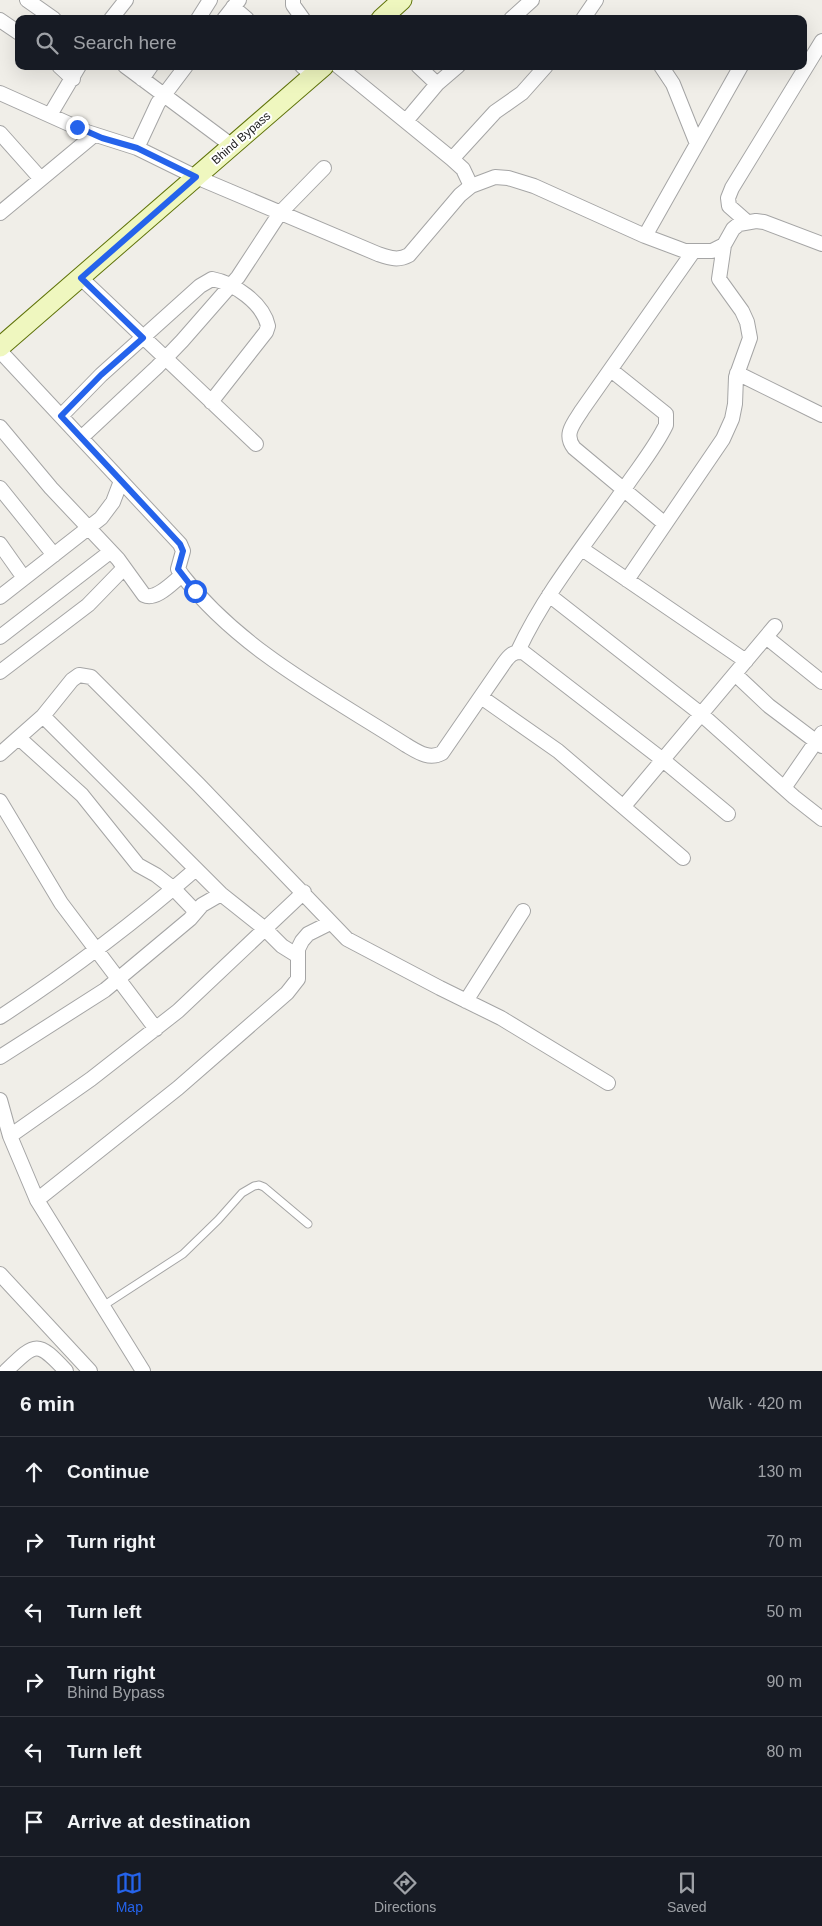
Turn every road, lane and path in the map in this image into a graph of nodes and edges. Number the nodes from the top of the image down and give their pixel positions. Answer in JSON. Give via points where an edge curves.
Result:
{"nodes":[{"id":1,"x":26,"y":0,"type":"edge"},
{"id":2,"x":126,"y":0,"type":"edge"},
{"id":3,"x":210,"y":0,"type":"edge"},
{"id":4,"x":293,"y":0,"type":"edge"},
{"id":5,"x":402,"y":0,"type":"edge"},
{"id":6,"x":532,"y":0,"type":"edge"},
{"id":7,"x":596,"y":0,"type":"edge"},
{"id":8,"x":236,"y":4,"type":"edge"},
{"id":9,"x":48,"y":15,"type":"edge"},
{"id":10,"x":114,"y":15,"type":"edge"},
{"id":11,"x":201,"y":15,"type":"edge"},
{"id":12,"x":227,"y":15,"type":"edge"},
{"id":13,"x":244,"y":15,"type":"edge"},
{"id":14,"x":300,"y":15,"type":"edge"},
{"id":15,"x":385,"y":15,"type":"edge"},
{"id":16,"x":515,"y":15,"type":"edge"},
{"id":17,"x":588,"y":15,"type":"edge"},
{"id":18,"x":0,"y":20,"type":"edge"},
{"id":19,"x":15,"y":30,"type":"edge"},
{"id":20,"x":822,"y":41,"type":"edge"},
{"id":21,"x":807,"y":58,"type":"edge"},
{"id":22,"x":130,"y":70,"type":"edge"},
{"id":23,"x":148,"y":70,"type":"edge"},
{"id":24,"x":183,"y":70,"type":"edge"},
{"id":25,"x":312,"y":70,"type":"edge"},
{"id":26,"x":343,"y":70,"type":"edge"},
{"id":27,"x":422,"y":70,"type":"edge"},
{"id":28,"x":453,"y":70,"type":"edge"},
{"id":29,"x":542,"y":70,"type":"edge"},
{"id":30,"x":664,"y":70,"type":"edge"},
{"id":31,"x":739,"y":70,"type":"edge"},
{"id":32,"x":800,"y":70,"type":"edge"},
{"id":33,"x":76,"y":73,"type":"edge"},
{"id":34,"x":142,"y":79,"type":"junction"},
{"id":35,"x":437,"y":84,"type":"junction"},
{"id":36,"x":0,"y":93,"type":"edge"},
{"id":37,"x":163,"y":94,"type":"junction"},
{"id":38,"x":50,"y":115,"type":"junction"},
{"id":39,"x":406,"y":121,"type":"junction"},
{"id":40,"x":0,"y":132,"type":"edge"},
{"id":41,"x":94,"y":134,"type":"junction"},
{"id":42,"x":697,"y":144,"type":"junction"},
{"id":43,"x":231,"y":145,"type":"junction"},
{"id":44,"x":137,"y":148,"type":"junction"},
{"id":45,"x":452,"y":159,"type":"junction"},
{"id":46,"x":324,"y":168,"type":"dead end"},
{"id":47,"x":196,"y":177,"type":"junction"},
{"id":48,"x":41,"y":179,"type":"junction"},
{"id":49,"x":471,"y":186,"type":"junction"},
{"id":50,"x":0,"y":213,"type":"edge"},
{"id":51,"x":280,"y":213,"type":"junction"},
{"id":52,"x":746,"y":221,"type":"junction"},
{"id":53,"x":645,"y":236,"type":"junction"},
{"id":54,"x":822,"y":244,"type":"edge"},
{"id":55,"x":724,"y":245,"type":"junction"},
{"id":56,"x":693,"y":252,"type":"junction"},
{"id":57,"x":81,"y":278,"type":"junction"},
{"id":58,"x":231,"y":285,"type":"junction"},
{"id":59,"x":143,"y":338,"type":"junction"},
{"id":60,"x":0,"y":347,"type":"edge"},
{"id":61,"x":0,"y":352,"type":"edge"},
{"id":62,"x":166,"y":358,"type":"junction"},
{"id":63,"x":611,"y":370,"type":"junction"},
{"id":64,"x":737,"y":373,"type":"junction"},
{"id":65,"x":211,"y":402,"type":"junction"},
{"id":66,"x":822,"y":415,"type":"edge"},
{"id":67,"x":61,"y":416,"type":"junction"},
{"id":68,"x":3,"y":436,"type":"edge"},
{"id":69,"x":81,"y":438,"type":"junction"},
{"id":70,"x":256,"y":444,"type":"dead end"},
{"id":71,"x":121,"y":481,"type":"junction"},
{"id":72,"x":0,"y":488,"type":"edge"},
{"id":73,"x":624,"y":489,"type":"junction"},
{"id":74,"x":666,"y":524,"type":"junction"},
{"id":75,"x":88,"y":528,"type":"junction"},
{"id":76,"x":0,"y":544,"type":"edge"},
{"id":77,"x":582,"y":549,"type":"junction"},
{"id":78,"x":110,"y":552,"type":"junction"},
{"id":79,"x":54,"y":555,"type":"junction"},
{"id":80,"x":124,"y":568,"type":"junction"},
{"id":81,"x":182,"y":575,"type":"junction"},
{"id":82,"x":24,"y":578,"type":"junction"},
{"id":83,"x":627,"y":580,"type":"junction"},
{"id":84,"x":549,"y":595,"type":"junction"},
{"id":85,"x":0,"y":597,"type":"edge"},
{"id":86,"x":775,"y":626,"type":"dead end"},
{"id":87,"x":0,"y":637,"type":"edge"},
{"id":88,"x":766,"y":637,"type":"junction"},
{"id":89,"x":518,"y":651,"type":"junction"},
{"id":90,"x":746,"y":660,"type":"junction"},
{"id":91,"x":0,"y":672,"type":"edge"},
{"id":92,"x":735,"y":674,"type":"junction"},
{"id":93,"x":822,"y":682,"type":"edge"},
{"id":94,"x":481,"y":697,"type":"junction"},
{"id":95,"x":701,"y":714,"type":"junction"},
{"id":96,"x":43,"y":716,"type":"junction"},
{"id":97,"x":19,"y":738,"type":"junction"},
{"id":98,"x":820,"y":741,"type":"edge"},
{"id":99,"x":0,"y":754,"type":"edge"},
{"id":100,"x":663,"y":760,"type":"junction"},
{"id":101,"x":784,"y":788,"type":"junction"},
{"id":102,"x":0,"y":801,"type":"edge"},
{"id":103,"x":624,"y":806,"type":"junction"},
{"id":104,"x":728,"y":814,"type":"dead end"},
{"id":105,"x":822,"y":819,"type":"edge"},
{"id":106,"x":684,"y":858,"type":"dead end"},
{"id":107,"x":196,"y":869,"type":"junction"},
{"id":108,"x":174,"y":890,"type":"junction"},
{"id":109,"x":304,"y":892,"type":"junction"},
{"id":110,"x":221,"y":894,"type":"junction"},
{"id":111,"x":524,"y":911,"type":"dead end"},
{"id":112,"x":196,"y":912,"type":"junction"},
{"id":113,"x":330,"y":923,"type":"junction"},
{"id":114,"x":265,"y":929,"type":"junction"},
{"id":115,"x":96,"y":950,"type":"junction"},
{"id":116,"x":298,"y":956,"type":"junction"},
{"id":117,"x":119,"y":980,"type":"junction"},
{"id":118,"x":466,"y":1001,"type":"junction"},
{"id":119,"x":0,"y":1017,"type":"edge"},
{"id":120,"x":156,"y":1029,"type":"junction"},
{"id":121,"x":0,"y":1057,"type":"edge"},
{"id":122,"x":608,"y":1083,"type":"dead end"},
{"id":123,"x":0,"y":1100,"type":"edge"},
{"id":124,"x":10,"y":1136,"type":"junction"},
{"id":125,"x":37,"y":1200,"type":"junction"},
{"id":126,"x":308,"y":1224,"type":"dead end"},
{"id":127,"x":0,"y":1274,"type":"edge"},
{"id":128,"x":103,"y":1306,"type":"junction"},
{"id":129,"x":6,"y":1371,"type":"edge"},
{"id":130,"x":66,"y":1371,"type":"edge"},
{"id":131,"x":90,"y":1371,"type":"edge"},
{"id":132,"x":142,"y":1371,"type":"edge"}],
"edges":[{"from":1,"to":9,"type":"street"},
{"from":2,"to":10,"type":"street"},
{"from":3,"to":11,"type":"street"},
{"from":4,"to":14,"type":"street"},
{"from":5,"to":15,"type":"street"},
{"from":6,"to":16,"type":"street"},
{"from":7,"to":17,"type":"street"},
{"from":8,"to":12,"type":"street"},
{"from":8,"to":13,"type":"street"},
{"from":18,"to":19,"type":"street"},
{"from":20,"to":21,"type":"street"},
{"from":22,"to":34,"type":"street"},
{"from":23,"to":34,"type":"street"},
{"from":24,"to":37,"type":"street"},
{"from":25,"to":43,"type":"street","name":"Bhind Bypass"},
{"from":26,"to":39,"type":"street"},
{"from":27,"to":35,"type":"street"},
{"from":28,"to":35,"type":"street"},
{"from":29,"to":45,"type":"street","via":[[522,93],[496,112]]},
{"from":30,"to":42,"type":"street","via":[[673,84]]},
{"from":31,"to":42,"type":"street"},
{"from":32,"to":52,"type":"street","via":[[728,198],[729,206]]},
{"from":33,"to":38,"type":"street"},
{"from":34,"to":37,"type":"street"},
{"from":35,"to":39,"type":"street"},
{"from":36,"to":38,"type":"street"},
{"from":37,"to":43,"type":"street"},
{"from":37,"to":44,"type":"street"},
{"from":38,"to":41,"type":"street"},
{"from":39,"to":45,"type":"street"},
{"from":40,"to":48,"type":"street"},
{"from":41,"to":44,"type":"street"},
{"from":41,"to":48,"type":"street"},
{"from":42,"to":53,"type":"street"},
{"from":43,"to":47,"type":"street","name":"Bhind Bypass"},
{"from":44,"to":47,"type":"street"},
{"from":45,"to":49,"type":"street"},
{"from":46,"to":51,"type":"street"},
{"from":47,"to":51,"type":"street"},
{"from":47,"to":57,"type":"street","name":"Bhind Bypass"},
{"from":48,"to":50,"type":"street"},
{"from":49,"to":51,"type":"street","via":[[410,255],[401,259],[378,254]]},
{"from":49,"to":53,"type":"street","via":[[495,177],[521,182]]},
{"from":51,"to":58,"type":"street"},
{"from":52,"to":54,"type":"street","via":[[764,222]]},
{"from":52,"to":55,"type":"street","via":[[733,229]]},
{"from":53,"to":56,"type":"street"},
{"from":55,"to":56,"type":"street","via":[[712,251]]},
{"from":55,"to":64,"type":"street","via":[[719,279],[742,312],[750,332]]},
{"from":56,"to":63,"type":"street"},
{"from":57,"to":59,"type":"street"},
{"from":57,"to":60,"type":"street","name":"Bhind Bypass"},
{"from":58,"to":59,"type":"street","via":[[207,280]]},
{"from":58,"to":62,"type":"street"},
{"from":58,"to":65,"type":"street","via":[[261,310],[268,326]]},
{"from":59,"to":62,"type":"street"},
{"from":59,"to":67,"type":"street"},
{"from":61,"to":67,"type":"street"},
{"from":62,"to":65,"type":"street"},
{"from":62,"to":69,"type":"street"},
{"from":63,"to":73,"type":"street","via":[[575,422],[569,442]]},
{"from":63,"to":73,"type":"street","via":[[666,414],[667,420],[662,433]]},
{"from":64,"to":66,"type":"street"},
{"from":64,"to":74,"type":"street","via":[[735,404],[724,440]]},
{"from":65,"to":70,"type":"street"},
{"from":67,"to":69,"type":"street"},
{"from":68,"to":75,"type":"street"},
{"from":69,"to":71,"type":"street"},
{"from":71,"to":75,"type":"street","via":[[108,510]]},
{"from":71,"to":81,"type":"street","via":[[180,544],[183,551],[178,569]]},
{"from":72,"to":79,"type":"street"},
{"from":73,"to":74,"type":"street"},
{"from":73,"to":77,"type":"street"},
{"from":74,"to":83,"type":"street"},
{"from":75,"to":78,"type":"street"},
{"from":75,"to":79,"type":"street"},
{"from":76,"to":82,"type":"street"},
{"from":77,"to":83,"type":"street"},
{"from":77,"to":84,"type":"street"},
{"from":78,"to":80,"type":"street"},
{"from":78,"to":87,"type":"street"},
{"from":79,"to":82,"type":"street"},
{"from":80,"to":81,"type":"street","via":[[147,597],[156,595]]},
{"from":80,"to":91,"type":"street","via":[[88,605]]},
{"from":81,"to":94,"type":"street","via":[[256,648],[422,754],[442,753]]},
{"from":82,"to":85,"type":"street"},
{"from":83,"to":90,"type":"street"},
{"from":84,"to":89,"type":"street"},
{"from":84,"to":95,"type":"street"},
{"from":86,"to":88,"type":"street"},
{"from":88,"to":90,"type":"street"},
{"from":88,"to":93,"type":"street"},
{"from":89,"to":94,"type":"street","via":[[504,663]]},
{"from":89,"to":100,"type":"street"},
{"from":90,"to":92,"type":"street"},
{"from":92,"to":95,"type":"street"},
{"from":92,"to":98,"type":"street","via":[[764,702]]},
{"from":94,"to":103,"type":"street","via":[[558,751]]},
{"from":95,"to":100,"type":"street"},
{"from":95,"to":101,"type":"street"},
{"from":96,"to":97,"type":"street"},
{"from":96,"to":107,"type":"street"},
{"from":96,"to":109,"type":"street","via":[[72,680],[79,675],[91,677]]},
{"from":97,"to":99,"type":"street"},
{"from":97,"to":108,"type":"street","via":[[82,795],[138,865]]},
{"from":98,"to":101,"type":"street"},
{"from":100,"to":103,"type":"street"},
{"from":100,"to":104,"type":"street"},
{"from":101,"to":105,"type":"street"},
{"from":102,"to":115,"type":"street","via":[[61,903]]},
{"from":103,"to":106,"type":"street"},
{"from":107,"to":108,"type":"street"},
{"from":107,"to":110,"type":"street"},
{"from":108,"to":112,"type":"street"},
{"from":108,"to":115,"type":"street"},
{"from":109,"to":113,"type":"street"},
{"from":109,"to":114,"type":"street"},
{"from":110,"to":112,"type":"street","via":[[208,900]]},
{"from":110,"to":114,"type":"street"},
{"from":111,"to":118,"type":"street"},
{"from":112,"to":117,"type":"street"},
{"from":113,"to":116,"type":"street","via":[[308,934],[298,949]]},
{"from":113,"to":118,"type":"street","via":[[347,940]]},
{"from":114,"to":116,"type":"street"},
{"from":114,"to":120,"type":"street"},
{"from":115,"to":117,"type":"street"},
{"from":115,"to":119,"type":"street"},
{"from":116,"to":125,"type":"street","via":[[298,978],[288,993],[178,1088]]},
{"from":117,"to":120,"type":"street"},
{"from":117,"to":121,"type":"street"},
{"from":118,"to":122,"type":"street","via":[[527,1033]]},
{"from":120,"to":124,"type":"street"},
{"from":123,"to":124,"type":"street"},
{"from":124,"to":125,"type":"street"},
{"from":125,"to":128,"type":"street"},
{"from":126,"to":128,"type":"lane","via":[[264,1188],[254,1186],[242,1193],[176,1260]]},
{"from":127,"to":131,"type":"street"},
{"from":128,"to":132,"type":"street"},
{"from":129,"to":130,"type":"street","via":[[25,1352],[39,1348],[48,1351]]}]}
